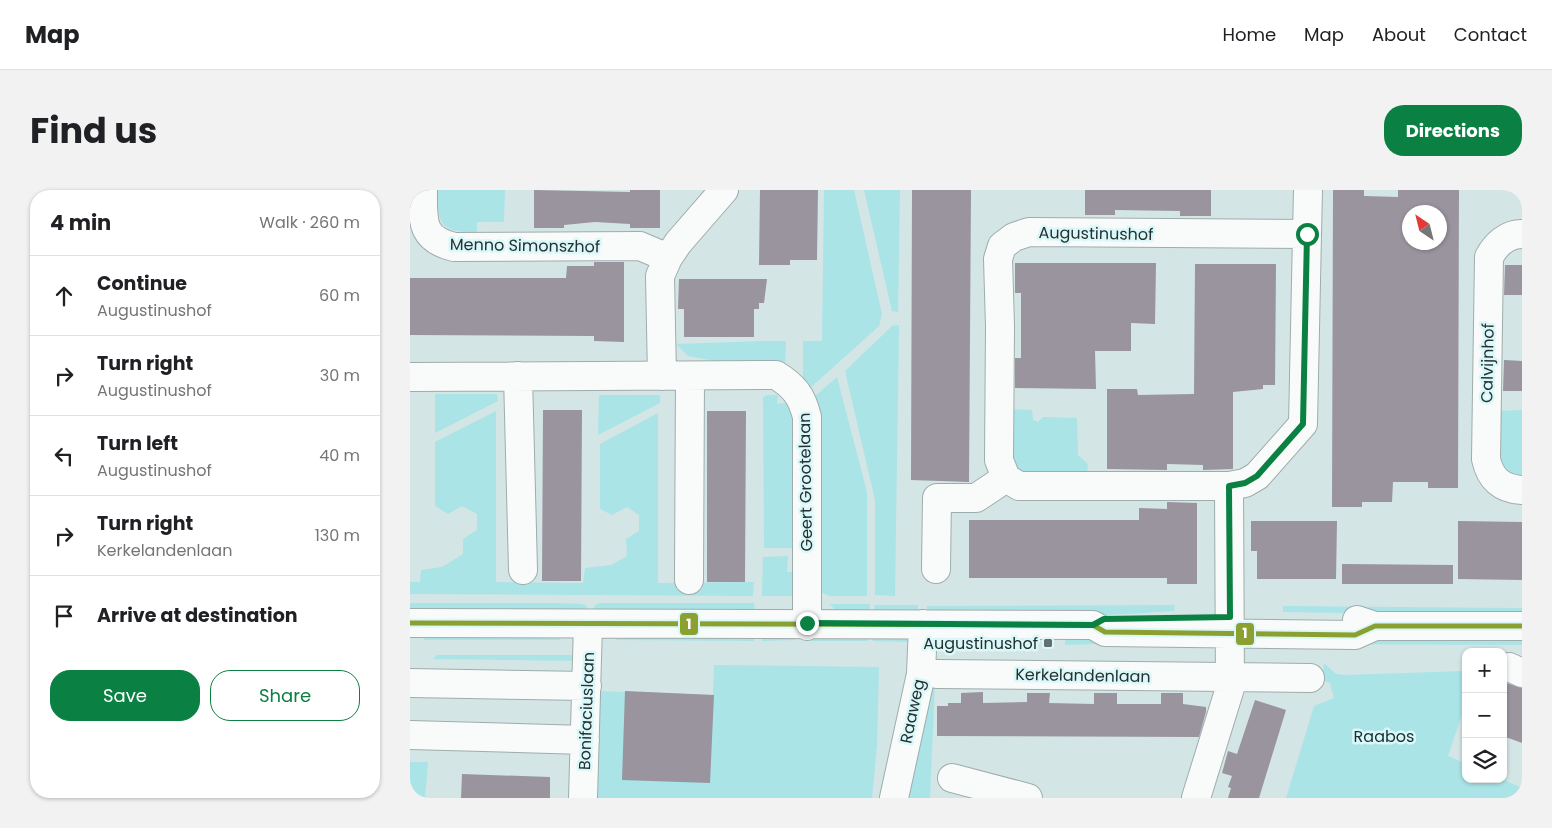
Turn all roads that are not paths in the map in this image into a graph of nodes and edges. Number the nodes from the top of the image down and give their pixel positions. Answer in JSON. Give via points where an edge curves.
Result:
{"nodes":[{"id":1,"x":423,"y":190,"type":"edge"},
{"id":2,"x":724,"y":190,"type":"edge"},
{"id":3,"x":1308,"y":190,"type":"edge"},
{"id":4,"x":1307,"y":234,"type":"junction"},
{"id":5,"x":1522,"y":234,"type":"edge"},
{"id":6,"x":668,"y":258,"type":"junction"},
{"id":7,"x":518,"y":376,"type":"junction"},
{"id":8,"x":662,"y":376,"type":"junction"},
{"id":9,"x":690,"y":376,"type":"junction"},
{"id":10,"x":410,"y":377,"type":"edge"},
{"id":11,"x":1006,"y":478,"type":"junction"},
{"id":12,"x":1229,"y":486,"type":"junction"},
{"id":13,"x":1522,"y":490,"type":"edge"},
{"id":14,"x":523,"y":570,"type":"dead end"},
{"id":15,"x":936,"y":570,"type":"dead end"},
{"id":16,"x":689,"y":580,"type":"dead end"},
{"id":17,"x":410,"y":623,"type":"edge"},
{"id":18,"x":588,"y":624,"type":"junction"},
{"id":19,"x":923,"y":624,"type":"junction"},
{"id":20,"x":807,"y":625,"type":"junction"},
{"id":21,"x":1230,"y":625,"type":"junction"},
{"id":22,"x":1522,"y":626,"type":"edge"},
{"id":23,"x":936,"y":674,"type":"dead end"},
{"id":24,"x":1230,"y":677,"type":"junction"},
{"id":25,"x":1310,"y":678,"type":"dead end"},
{"id":26,"x":410,"y":683,"type":"edge"},
{"id":27,"x":587,"y":686,"type":"junction"},
{"id":28,"x":410,"y":735,"type":"edge"},
{"id":29,"x":585,"y":740,"type":"junction"},
{"id":30,"x":952,"y":778,"type":"dead end"},
{"id":31,"x":583,"y":798,"type":"edge"},
{"id":32,"x":894,"y":798,"type":"edge"},
{"id":33,"x":1028,"y":798,"type":"edge"},
{"id":34,"x":1196,"y":798,"type":"edge"}],
"edges":[{"from":1,"to":6,"type":"street","name":"Menno Simonszhof","via":[[425,227],[440,243],[454,247],[640,246]]},
{"from":2,"to":6,"type":"street"},
{"from":3,"to":4,"type":"street"},
{"from":4,"to":11,"type":"street","name":"Augustinushof","via":[[1029,232],[1002,246],[998,259],[999,460]]},
{"from":4,"to":12,"type":"street","via":[[1303,424],[1257,476],[1245,483]]},
{"from":5,"to":13,"type":"street","name":"Calvijnhof","via":[[1500,241],[1489,256],[1486,459],[1492,478],[1502,486]]},
{"from":6,"to":8,"type":"street","via":[[660,276]]},
{"from":7,"to":8,"type":"street","name":"Geert Grootelaan"},
{"from":7,"to":10,"type":"street","name":"Geert Grootelaan"},
{"from":7,"to":14,"type":"street"},
{"from":8,"to":9,"type":"street","name":"Geert Grootelaan"},
{"from":9,"to":16,"type":"street"},
{"from":9,"to":20,"type":"street","name":"Geert Grootelaan","via":[[776,375],[790,384],[802,399],[807,417]]},
{"from":11,"to":12,"type":"street","via":[[1019,486]]},
{"from":11,"to":15,"type":"street","via":[[976,498],[937,498]]},
{"from":12,"to":21,"type":"street"},
{"from":17,"to":18,"type":"street"},
{"from":18,"to":20,"type":"street"},
{"from":18,"to":27,"type":"street","name":"Bonifaciuslaan"},
{"from":19,"to":20,"type":"street"},
{"from":19,"to":21,"type":"street","via":[[1093,625],[1105,632]]},
{"from":19,"to":32,"type":"street","name":"Raaweg","via":[[921,674]]},
{"from":21,"to":22,"type":"street","via":[[1355,635],[1375,626]]},
{"from":21,"to":24,"type":"street"},
{"from":23,"to":24,"type":"street","name":"Kerkelandenlaan"},
{"from":24,"to":25,"type":"street","name":"Kerkelandenlaan"},
{"from":24,"to":34,"type":"street","via":[[1230,688]]},
{"from":26,"to":27,"type":"street"},
{"from":27,"to":29,"type":"street","name":"Bonifaciuslaan"},
{"from":28,"to":29,"type":"street"},
{"from":29,"to":31,"type":"street","name":"Bonifaciuslaan"},
{"from":30,"to":33,"type":"street"}]}
